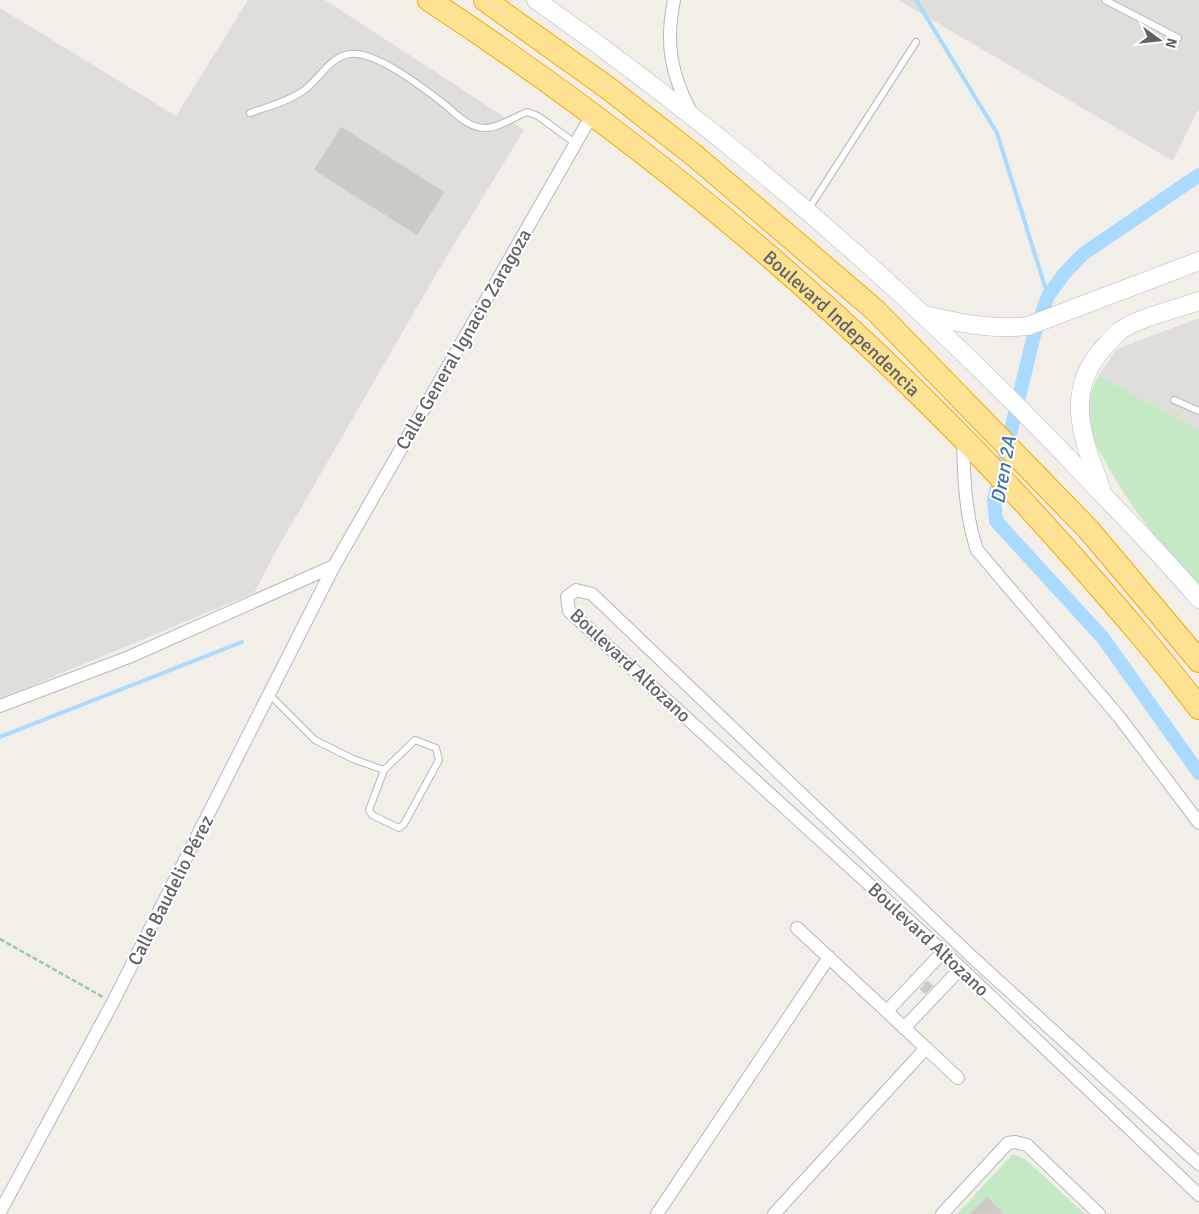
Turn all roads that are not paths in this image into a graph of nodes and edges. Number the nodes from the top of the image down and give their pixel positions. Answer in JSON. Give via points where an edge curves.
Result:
{"nodes":[{"id":1,"x":429,"y":0,"type":"edge"},
{"id":2,"x":485,"y":0,"type":"edge"},
{"id":3,"x":536,"y":0,"type":"edge"},
{"id":4,"x":674,"y":0,"type":"edge"},
{"id":5,"x":1105,"y":0,"type":"edge"},
{"id":6,"x":1178,"y":38,"type":"dead end"},
{"id":7,"x":916,"y":42,"type":"dead end"},
{"id":8,"x":593,"y":112,"type":"junction"},
{"id":9,"x":250,"y":113,"type":"dead end"},
{"id":10,"x":695,"y":118,"type":"junction"},
{"id":11,"x":575,"y":143,"type":"junction"},
{"id":12,"x":808,"y":210,"type":"junction"},
{"id":13,"x":1199,"y":261,"type":"edge"},
{"id":14,"x":1199,"y":301,"type":"edge"},
{"id":15,"x":925,"y":315,"type":"junction"},
{"id":16,"x":1174,"y":400,"type":"dead end"},
{"id":17,"x":1199,"y":411,"type":"edge"},
{"id":18,"x":963,"y":437,"type":"junction"},
{"id":19,"x":1104,"y":495,"type":"junction"},
{"id":20,"x":334,"y":566,"type":"junction"},
{"id":21,"x":1199,"y":599,"type":"edge"},
{"id":22,"x":1199,"y":661,"type":"edge"},
{"id":23,"x":269,"y":694,"type":"junction"},
{"id":24,"x":0,"y":706,"type":"edge"},
{"id":25,"x":1199,"y":708,"type":"edge"},
{"id":26,"x":384,"y":770,"type":"junction"},
{"id":27,"x":1199,"y":823,"type":"edge"},
{"id":28,"x":797,"y":928,"type":"dead end"},
{"id":29,"x":943,"y":952,"type":"junction"},
{"id":30,"x":829,"y":957,"type":"junction"},
{"id":31,"x":961,"y":968,"type":"junction"},
{"id":32,"x":887,"y":1011,"type":"junction"},
{"id":33,"x":904,"y":1028,"type":"junction"},
{"id":34,"x":926,"y":1048,"type":"junction"},
{"id":35,"x":958,"y":1078,"type":"dead end"},
{"id":36,"x":1199,"y":1164,"type":"edge"},
{"id":37,"x":1199,"y":1195,"type":"edge"},
{"id":38,"x":0,"y":1212,"type":"edge"},
{"id":39,"x":657,"y":1214,"type":"edge"},
{"id":40,"x":774,"y":1214,"type":"edge"},
{"id":41,"x":942,"y":1214,"type":"edge"},
{"id":42,"x":1098,"y":1214,"type":"edge"}],
"edges":[{"from":1,"to":8,"type":"highway","name":"Boulevard Independencia"},
{"from":2,"to":22,"type":"highway","name":"Boulevard Independencia","via":[[608,88],[740,193],[874,310],[1088,528]]},
{"from":3,"to":10,"type":"main road"},
{"from":4,"to":10,"type":"street","via":[[671,62],[676,82]]},
{"from":5,"to":6,"type":"lane"},
{"from":7,"to":12,"type":"lane"},
{"from":8,"to":11,"type":"street","name":"Calle General Ignacio Zaragoza"},
{"from":8,"to":18,"type":"highway","name":"Boulevard Independencia","via":[[804,284]]},
{"from":9,"to":11,"type":"lane","via":[[304,91],[338,57],[359,54],[375,58],[428,92],[468,124],[487,128],[527,112],[538,116]]},
{"from":10,"to":12,"type":"main road"},
{"from":11,"to":20,"type":"street","name":"Calle General Ignacio Zaragoza"},
{"from":12,"to":15,"type":"main road"},
{"from":13,"to":15,"type":"main road","via":[[1028,326],[1007,329],[977,326]]},
{"from":14,"to":19,"type":"main road","via":[[1120,331],[1094,358],[1085,374],[1079,396],[1080,426]]},
{"from":15,"to":19,"type":"main road"},
{"from":16,"to":17,"type":"lane"},
{"from":18,"to":25,"type":"highway","name":"Boulevard Independencia","via":[[1120,611]]},
{"from":18,"to":27,"type":"street","via":[[964,496],[976,550],[1120,718]]},
{"from":19,"to":21,"type":"main road"},
{"from":20,"to":23,"type":"street","name":"Calle Baudelio Pérez"},
{"from":20,"to":24,"type":"street","via":[[130,656]]},
{"from":23,"to":26,"type":"lane","via":[[315,740]]},
{"from":23,"to":38,"type":"street","name":"Calle Baudelio Pérez","via":[[113,1002]]},
{"from":26,"to":26,"type":"lane","via":[[368,810],[399,828],[439,760],[438,752],[436,748],[415,740]]},
{"from":28,"to":30,"type":"street"},
{"from":29,"to":31,"type":"street","name":"Boulevard Altozano"},
{"from":29,"to":32,"type":"street"},
{"from":29,"to":36,"type":"street","name":"Boulevard Altozano","via":[[569,611],[567,597],[576,590],[592,594],[971,956]]},
{"from":30,"to":32,"type":"street"},
{"from":30,"to":39,"type":"street"},
{"from":31,"to":33,"type":"street"},
{"from":31,"to":37,"type":"street","name":"Boulevard Altozano"},
{"from":32,"to":33,"type":"street"},
{"from":33,"to":34,"type":"street"},
{"from":34,"to":35,"type":"street"},
{"from":34,"to":40,"type":"street"},
{"from":41,"to":42,"type":"street","via":[[1008,1143],[1015,1142],[1027,1145]]}]}
